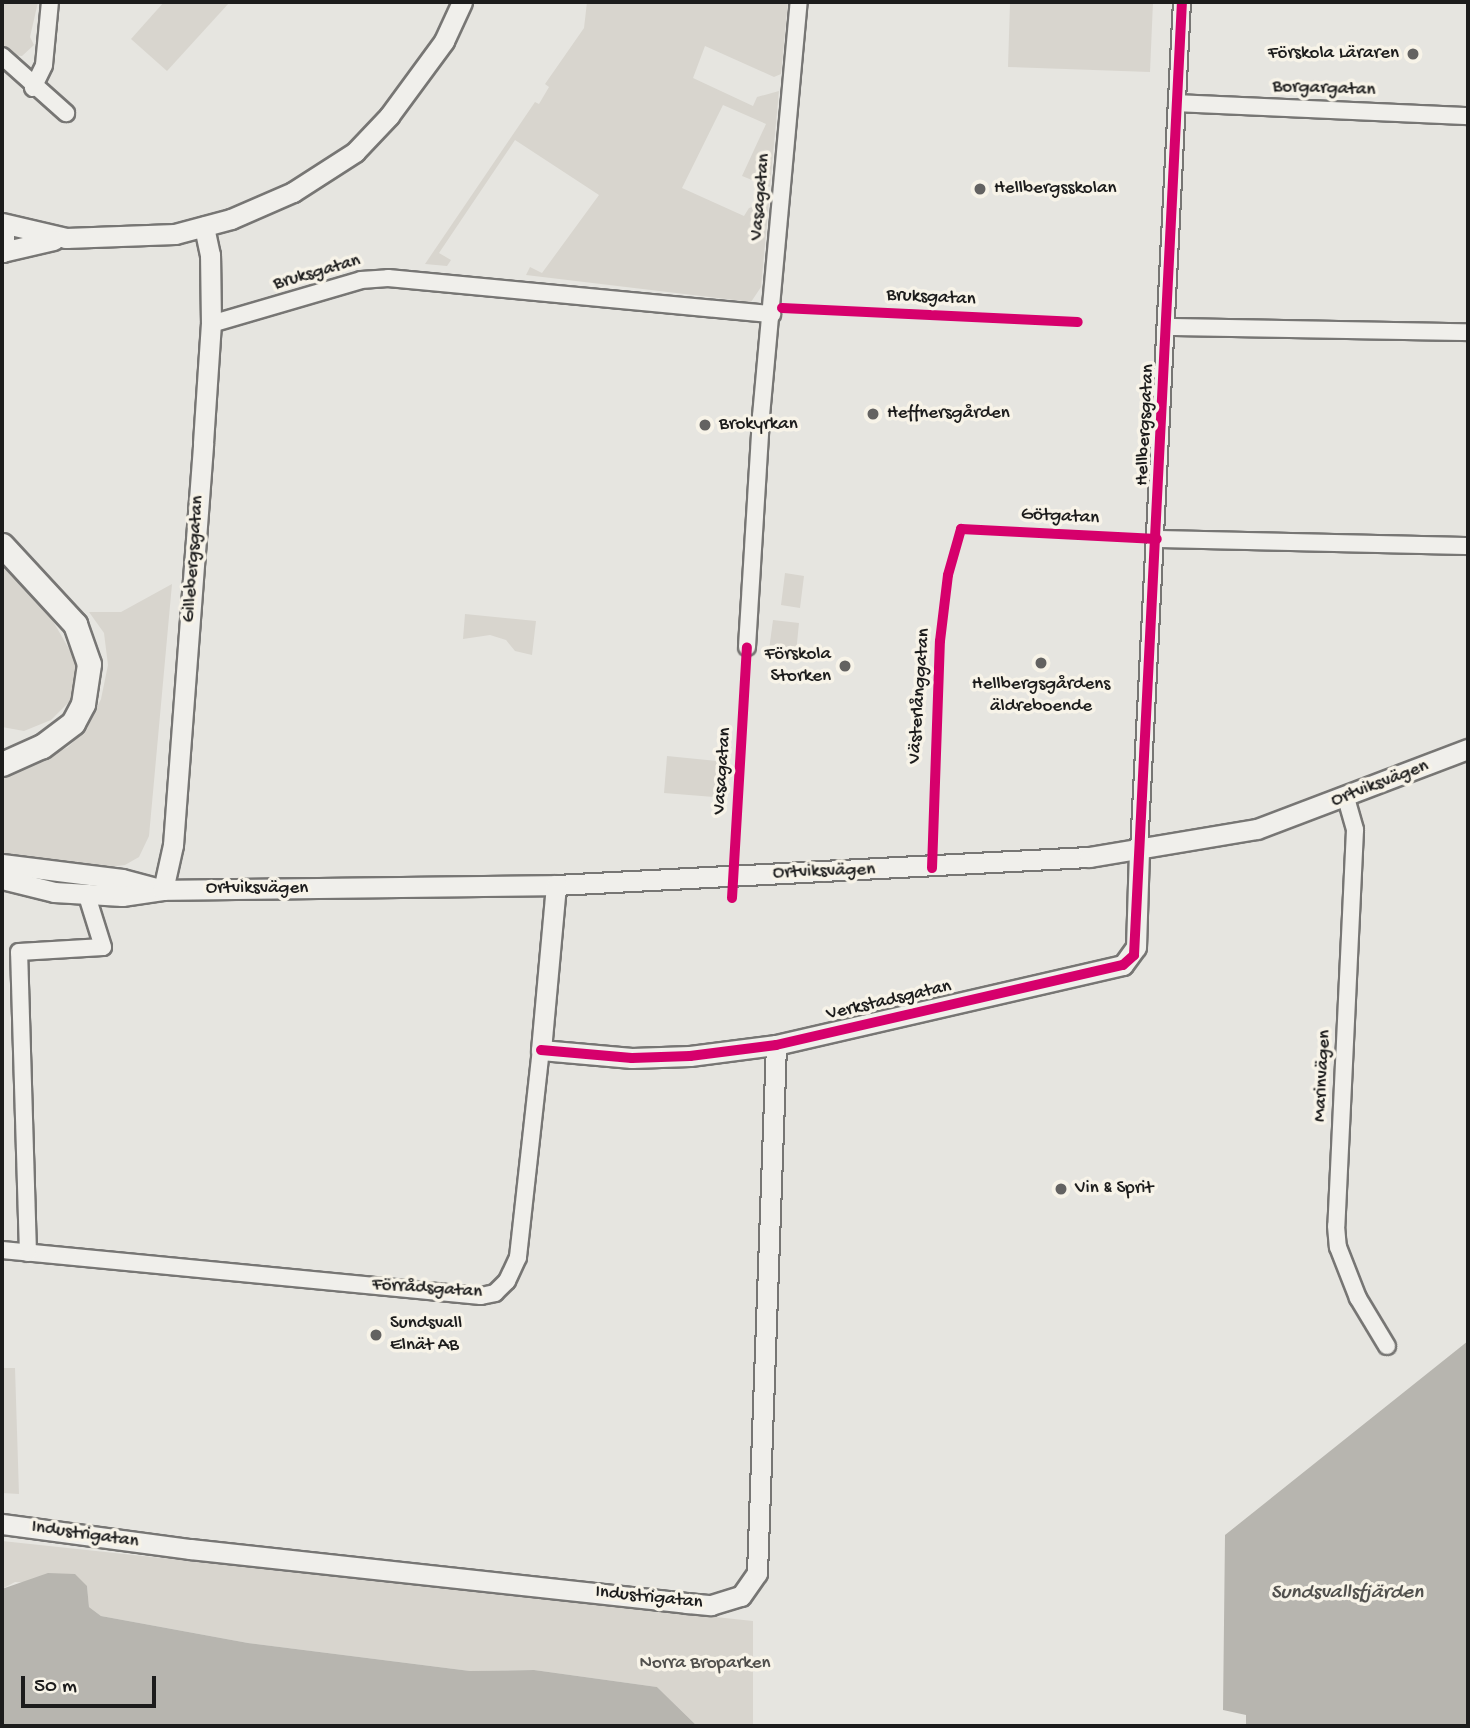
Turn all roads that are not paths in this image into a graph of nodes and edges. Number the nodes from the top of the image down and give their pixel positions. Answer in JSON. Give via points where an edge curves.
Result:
{"nodes":[{"id":1,"x":50,"y":2,"type":"edge"},
{"id":2,"x":462,"y":2,"type":"edge"},
{"id":3,"x":799,"y":2,"type":"edge"},
{"id":4,"x":1182,"y":2,"type":"edge"},
{"id":5,"x":2,"y":56,"type":"edge"},
{"id":6,"x":33,"y":88,"type":"junction"},
{"id":7,"x":1177,"y":103,"type":"junction"},
{"id":8,"x":66,"y":113,"type":"dead end"},
{"id":9,"x":1468,"y":116,"type":"edge"},
{"id":10,"x":2,"y":225,"type":"edge"},
{"id":11,"x":204,"y":228,"type":"junction"},
{"id":12,"x":66,"y":238,"type":"junction"},
{"id":13,"x":2,"y":251,"type":"edge"},
{"id":14,"x":772,"y":314,"type":"junction"},
{"id":15,"x":211,"y":324,"type":"junction"},
{"id":16,"x":1168,"y":327,"type":"junction"},
{"id":17,"x":1468,"y":332,"type":"edge"},
{"id":18,"x":1157,"y":539,"type":"junction"},
{"id":19,"x":2,"y":545,"type":"edge"},
{"id":20,"x":1468,"y":546,"type":"edge"},
{"id":21,"x":747,"y":647,"type":"dead end"},
{"id":22,"x":1468,"y":749,"type":"edge"},
{"id":23,"x":12,"y":751,"type":"edge"},
{"id":24,"x":2,"y":764,"type":"edge"},
{"id":25,"x":1346,"y":798,"type":"junction"},
{"id":26,"x":1139,"y":850,"type":"junction"},
{"id":27,"x":2,"y":864,"type":"edge"},
{"id":28,"x":2,"y":879,"type":"edge"},
{"id":29,"x":556,"y":885,"type":"junction"},
{"id":30,"x":163,"y":890,"type":"junction"},
{"id":31,"x":87,"y":895,"type":"junction"},
{"id":32,"x":776,"y":1045,"type":"junction"},
{"id":33,"x":541,"y":1050,"type":"junction"},
{"id":34,"x":2,"y":1250,"type":"edge"},
{"id":35,"x":28,"y":1253,"type":"junction"},
{"id":36,"x":1387,"y":1346,"type":"dead end"},
{"id":37,"x":2,"y":1524,"type":"edge"}],
"edges":[{"from":1,"to":6,"type":"street","via":[[44,65]]},
{"from":2,"to":11,"type":"street","via":[[418,80],[355,152],[293,192]]},
{"from":3,"to":14,"type":"street","name":"Vasagatan"},
{"from":4,"to":7,"type":"street","name":"Hellbergsgatan"},
{"from":5,"to":6,"type":"street"},
{"from":6,"to":8,"type":"street"},
{"from":7,"to":9,"type":"street","name":"Borgargatan"},
{"from":7,"to":16,"type":"street","name":"Hellbergsgatan"},
{"from":10,"to":12,"type":"street"},
{"from":10,"to":13,"type":"main road"},
{"from":11,"to":12,"type":"street","via":[[161,235]]},
{"from":11,"to":15,"type":"street","name":"Gillebergsgatan","via":[[210,255]]},
{"from":12,"to":13,"type":"street"},
{"from":14,"to":15,"type":"street","name":"Bruksgatan","via":[[388,278],[361,280]]},
{"from":14,"to":21,"type":"street","name":"Vasagatan"},
{"from":15,"to":30,"type":"street","name":"Gillebergsgatan","via":[[173,845]]},
{"from":16,"to":17,"type":"street"},
{"from":16,"to":18,"type":"street","name":"Hellbergsgatan"},
{"from":18,"to":20,"type":"street"},
{"from":18,"to":26,"type":"street","name":"Hellbergsgatan"},
{"from":19,"to":23,"type":"main road","via":[[68,615],[85,643],[89,664],[83,704],[73,723],[43,746]]},
{"from":22,"to":25,"type":"street","name":"Ortviksvägen"},
{"from":23,"to":24,"type":"main road"},
{"from":25,"to":26,"type":"street","name":"Ortviksvägen","via":[[1257,829]]},
{"from":25,"to":36,"type":"street","name":"Marinvägen","via":[[1355,830],[1336,1226],[1338,1247],[1358,1298]]},
{"from":26,"to":29,"type":"street","name":"Ortviksvägen","via":[[932,868]]},
{"from":26,"to":32,"type":"street","name":"Verkstadsgatan","via":[[1136,947],[1123,965]]},
{"from":27,"to":30,"type":"street","name":"Ortviksvägen","via":[[122,879]]},
{"from":28,"to":31,"type":"street","name":"Ortviksvägen"},
{"from":29,"to":30,"type":"street","name":"Ortviksvägen"},
{"from":29,"to":33,"type":"street","name":"Förrådsgatan"},
{"from":30,"to":31,"type":"street","name":"Ortviksvägen"},
{"from":31,"to":35,"type":"street","via":[[103,947],[19,952]]},
{"from":32,"to":33,"type":"street","name":"Verkstadsgatan","via":[[655,1057]]},
{"from":32,"to":37,"type":"street","name":"Industrigatan","via":[[757,1573],[741,1596],[711,1605],[686,1603]]},
{"from":33,"to":35,"type":"street","name":"Förrådsgatan","via":[[518,1257],[507,1281],[495,1293],[481,1296]]},
{"from":34,"to":35,"type":"street","name":"Förrådsgatan"}]}
